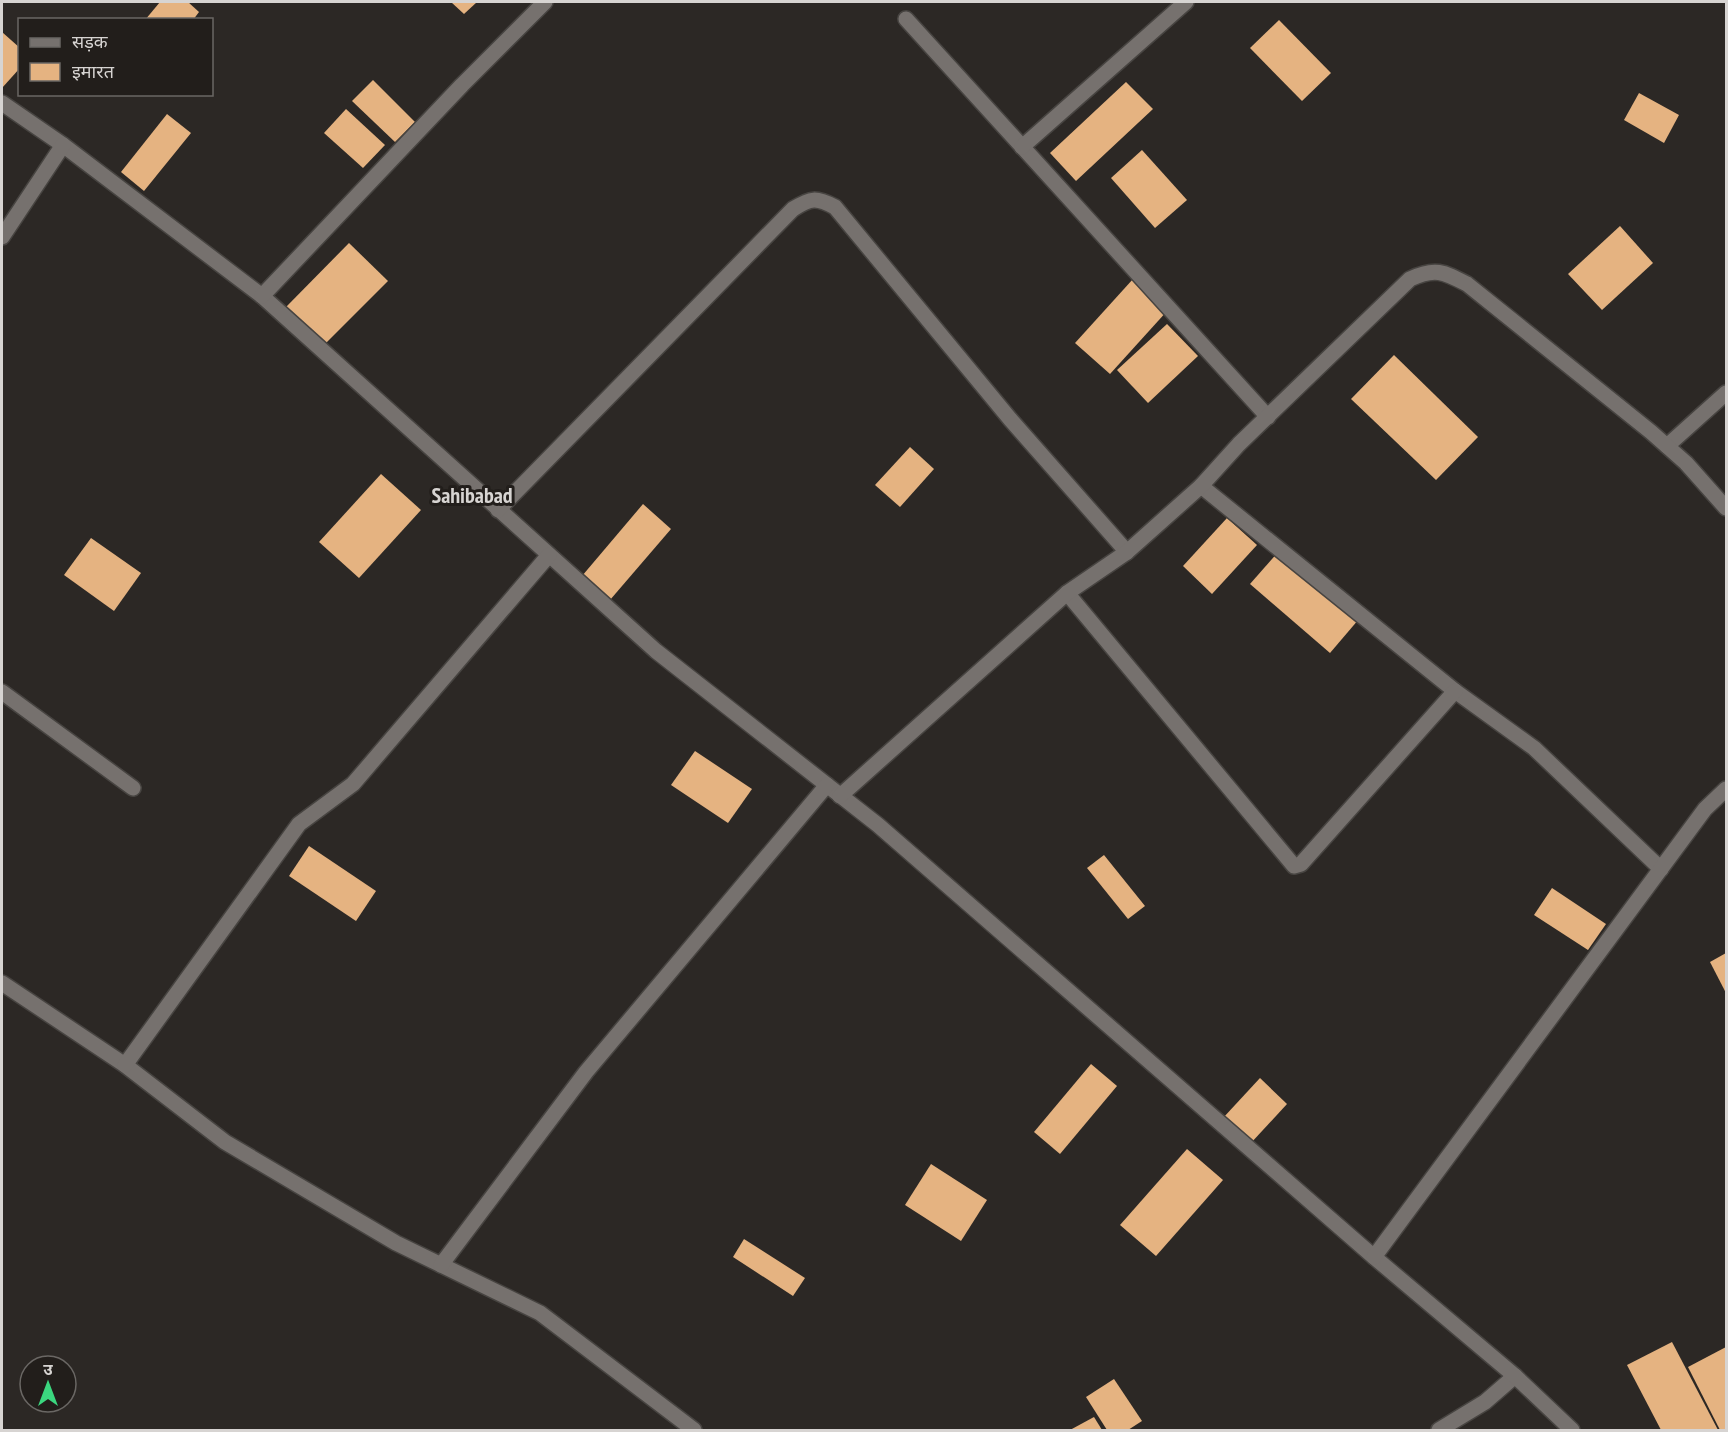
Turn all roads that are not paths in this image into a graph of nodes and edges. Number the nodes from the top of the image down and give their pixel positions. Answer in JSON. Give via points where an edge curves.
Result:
{"nodes":[{"id":1,"x":545,"y":2,"type":"edge"},
{"id":2,"x":1186,"y":2,"type":"edge"},
{"id":3,"x":906,"y":19,"type":"dead end"},
{"id":4,"x":2,"y":103,"type":"edge"},
{"id":5,"x":63,"y":145,"type":"junction"},
{"id":6,"x":1022,"y":147,"type":"junction"},
{"id":7,"x":2,"y":237,"type":"edge"},
{"id":8,"x":262,"y":296,"type":"junction"},
{"id":9,"x":1726,"y":393,"type":"edge"},
{"id":10,"x":1268,"y":417,"type":"junction"},
{"id":11,"x":1667,"y":446,"type":"junction"},
{"id":12,"x":1201,"y":486,"type":"junction"},
{"id":13,"x":1726,"y":508,"type":"edge"},
{"id":14,"x":498,"y":510,"type":"junction"},
{"id":15,"x":1127,"y":552,"type":"junction"},
{"id":16,"x":549,"y":555,"type":"junction"},
{"id":17,"x":1067,"y":593,"type":"junction"},
{"id":18,"x":1455,"y":691,"type":"junction"},
{"id":19,"x":2,"y":692,"type":"edge"},
{"id":20,"x":827,"y":785,"type":"junction"},
{"id":21,"x":133,"y":788,"type":"dead end"},
{"id":22,"x":1726,"y":789,"type":"edge"},
{"id":23,"x":840,"y":796,"type":"junction"},
{"id":24,"x":1661,"y":869,"type":"junction"},
{"id":25,"x":2,"y":983,"type":"edge"},
{"id":26,"x":125,"y":1065,"type":"junction"},
{"id":27,"x":1374,"y":1257,"type":"junction"},
{"id":28,"x":441,"y":1265,"type":"junction"},
{"id":29,"x":1515,"y":1376,"type":"junction"},
{"id":30,"x":694,"y":1431,"type":"edge"},
{"id":31,"x":1439,"y":1431,"type":"edge"},
{"id":32,"x":1572,"y":1431,"type":"edge"}],
"edges":[{"from":1,"to":8,"type":"street"},
{"from":2,"to":6,"type":"street"},
{"from":3,"to":6,"type":"street"},
{"from":4,"to":5,"type":"street"},
{"from":5,"to":7,"type":"street"},
{"from":5,"to":8,"type":"street"},
{"from":6,"to":10,"type":"street"},
{"from":8,"to":14,"type":"street"},
{"from":9,"to":11,"type":"street"},
{"from":10,"to":11,"type":"street","via":[[1410,279],[1435,271],[1467,284]]},
{"from":10,"to":12,"type":"street"},
{"from":11,"to":13,"type":"street"},
{"from":12,"to":15,"type":"street"},
{"from":12,"to":18,"type":"street"},
{"from":14,"to":15,"type":"street","via":[[793,209],[820,199],[835,207],[1010,419]]},
{"from":14,"to":16,"type":"street"},
{"from":15,"to":17,"type":"street"},
{"from":16,"to":20,"type":"street","via":[[656,651]]},
{"from":16,"to":26,"type":"street","via":[[353,784],[299,824]]},
{"from":17,"to":18,"type":"street","via":[[1294,866],[1301,864]]},
{"from":17,"to":23,"type":"street"},
{"from":18,"to":24,"type":"street","via":[[1534,748]]},
{"from":19,"to":21,"type":"street"},
{"from":20,"to":23,"type":"street"},
{"from":20,"to":28,"type":"street","via":[[586,1072]]},
{"from":22,"to":24,"type":"street","via":[[1705,809]]},
{"from":23,"to":27,"type":"street","via":[[896,840]]},
{"from":24,"to":27,"type":"street"},
{"from":25,"to":26,"type":"street"},
{"from":26,"to":28,"type":"street","via":[[225,1142],[396,1243]]},
{"from":27,"to":29,"type":"street"},
{"from":28,"to":30,"type":"street","via":[[540,1313]]},
{"from":29,"to":31,"type":"street","via":[[1485,1402]]},
{"from":29,"to":32,"type":"street"}]}
